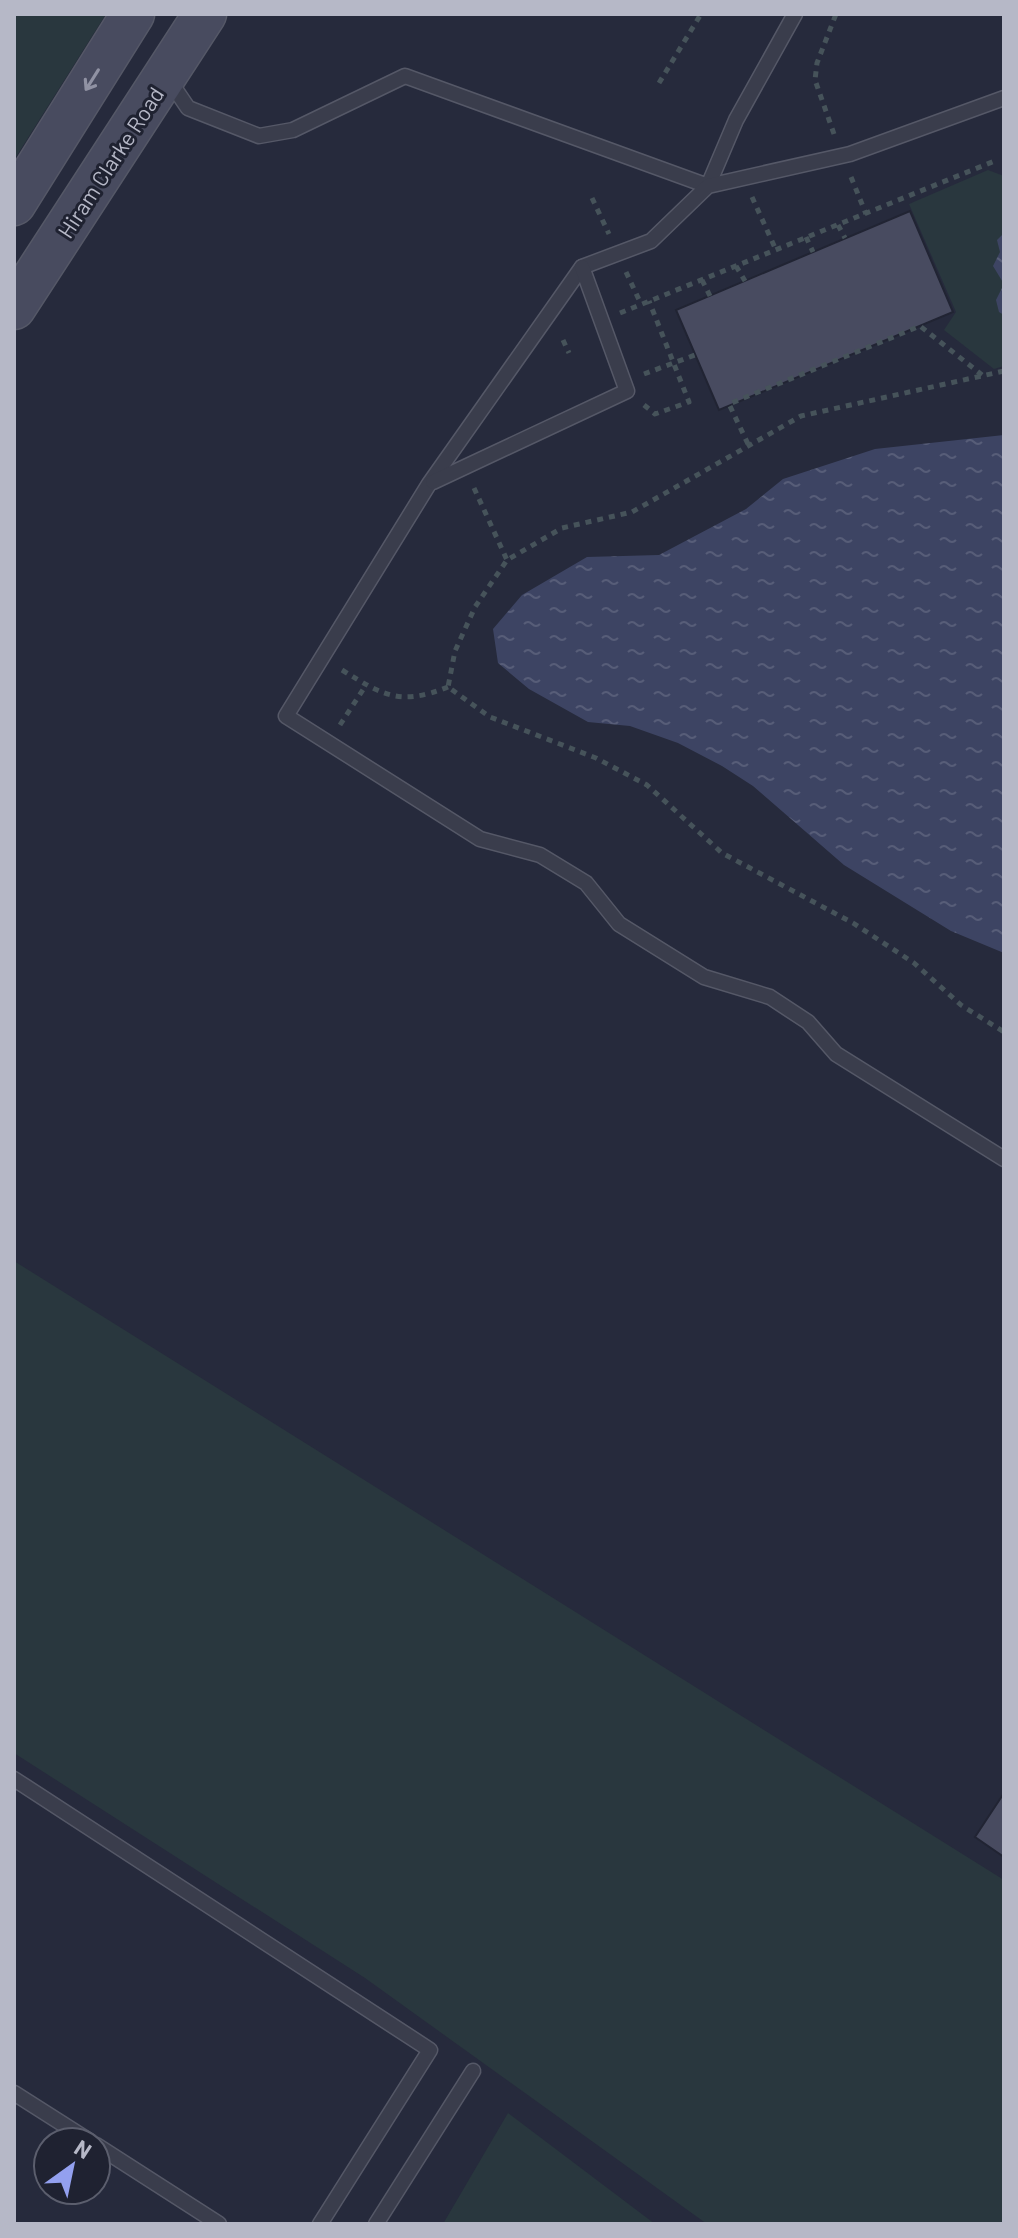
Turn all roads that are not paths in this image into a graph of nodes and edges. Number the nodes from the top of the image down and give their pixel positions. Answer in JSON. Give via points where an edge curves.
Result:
{"nodes":[{"id":1,"x":205,"y":14,"type":"edge"},
{"id":2,"x":795,"y":14,"type":"edge"},
{"id":3,"x":124,"y":29,"type":"edge"},
{"id":4,"x":167,"y":76,"type":"junction"},
{"id":5,"x":1004,"y":98,"type":"edge"},
{"id":6,"x":708,"y":186,"type":"junction"},
{"id":7,"x":14,"y":204,"type":"edge"},
{"id":8,"x":582,"y":267,"type":"junction"},
{"id":9,"x":14,"y":308,"type":"edge"},
{"id":10,"x":429,"y":484,"type":"junction"},
{"id":11,"x":1004,"y":1159,"type":"edge"},
{"id":12,"x":14,"y":1779,"type":"edge"},
{"id":13,"x":473,"y":2071,"type":"dead end"},
{"id":14,"x":14,"y":2093,"type":"edge"},
{"id":15,"x":66,"y":2126,"type":"edge"},
{"id":16,"x":112,"y":2155,"type":"edge"},
{"id":17,"x":219,"y":2224,"type":"edge"},
{"id":18,"x":320,"y":2224,"type":"edge"},
{"id":19,"x":376,"y":2224,"type":"edge"}],
"edges":[{"from":1,"to":4,"type":"main road","name":"Hiram Clarke Road"},
{"from":2,"to":6,"type":"lane","via":[[736,120]]},
{"from":3,"to":4,"type":"main road"},
{"from":3,"to":7,"type":"main road","one_way":true},
{"from":4,"to":6,"type":"lane","via":[[188,108],[259,136],[293,130],[405,76]]},
{"from":4,"to":9,"type":"main road","name":"Hiram Clarke Road"},
{"from":5,"to":6,"type":"lane","via":[[842,156]]},
{"from":6,"to":8,"type":"lane","via":[[651,241]]},
{"from":8,"to":10,"type":"lane"},
{"from":8,"to":10,"type":"lane","via":[[627,391]]},
{"from":10,"to":11,"type":"lane","via":[[286,716],[480,839],[540,855],[586,883],[619,924],[704,977],[770,997],[808,1022],[836,1054]]},
{"from":12,"to":18,"type":"lane","via":[[430,2050]]},
{"from":13,"to":19,"type":"lane"},
{"from":14,"to":15,"type":"lane"},
{"from":16,"to":17,"type":"lane"}]}
